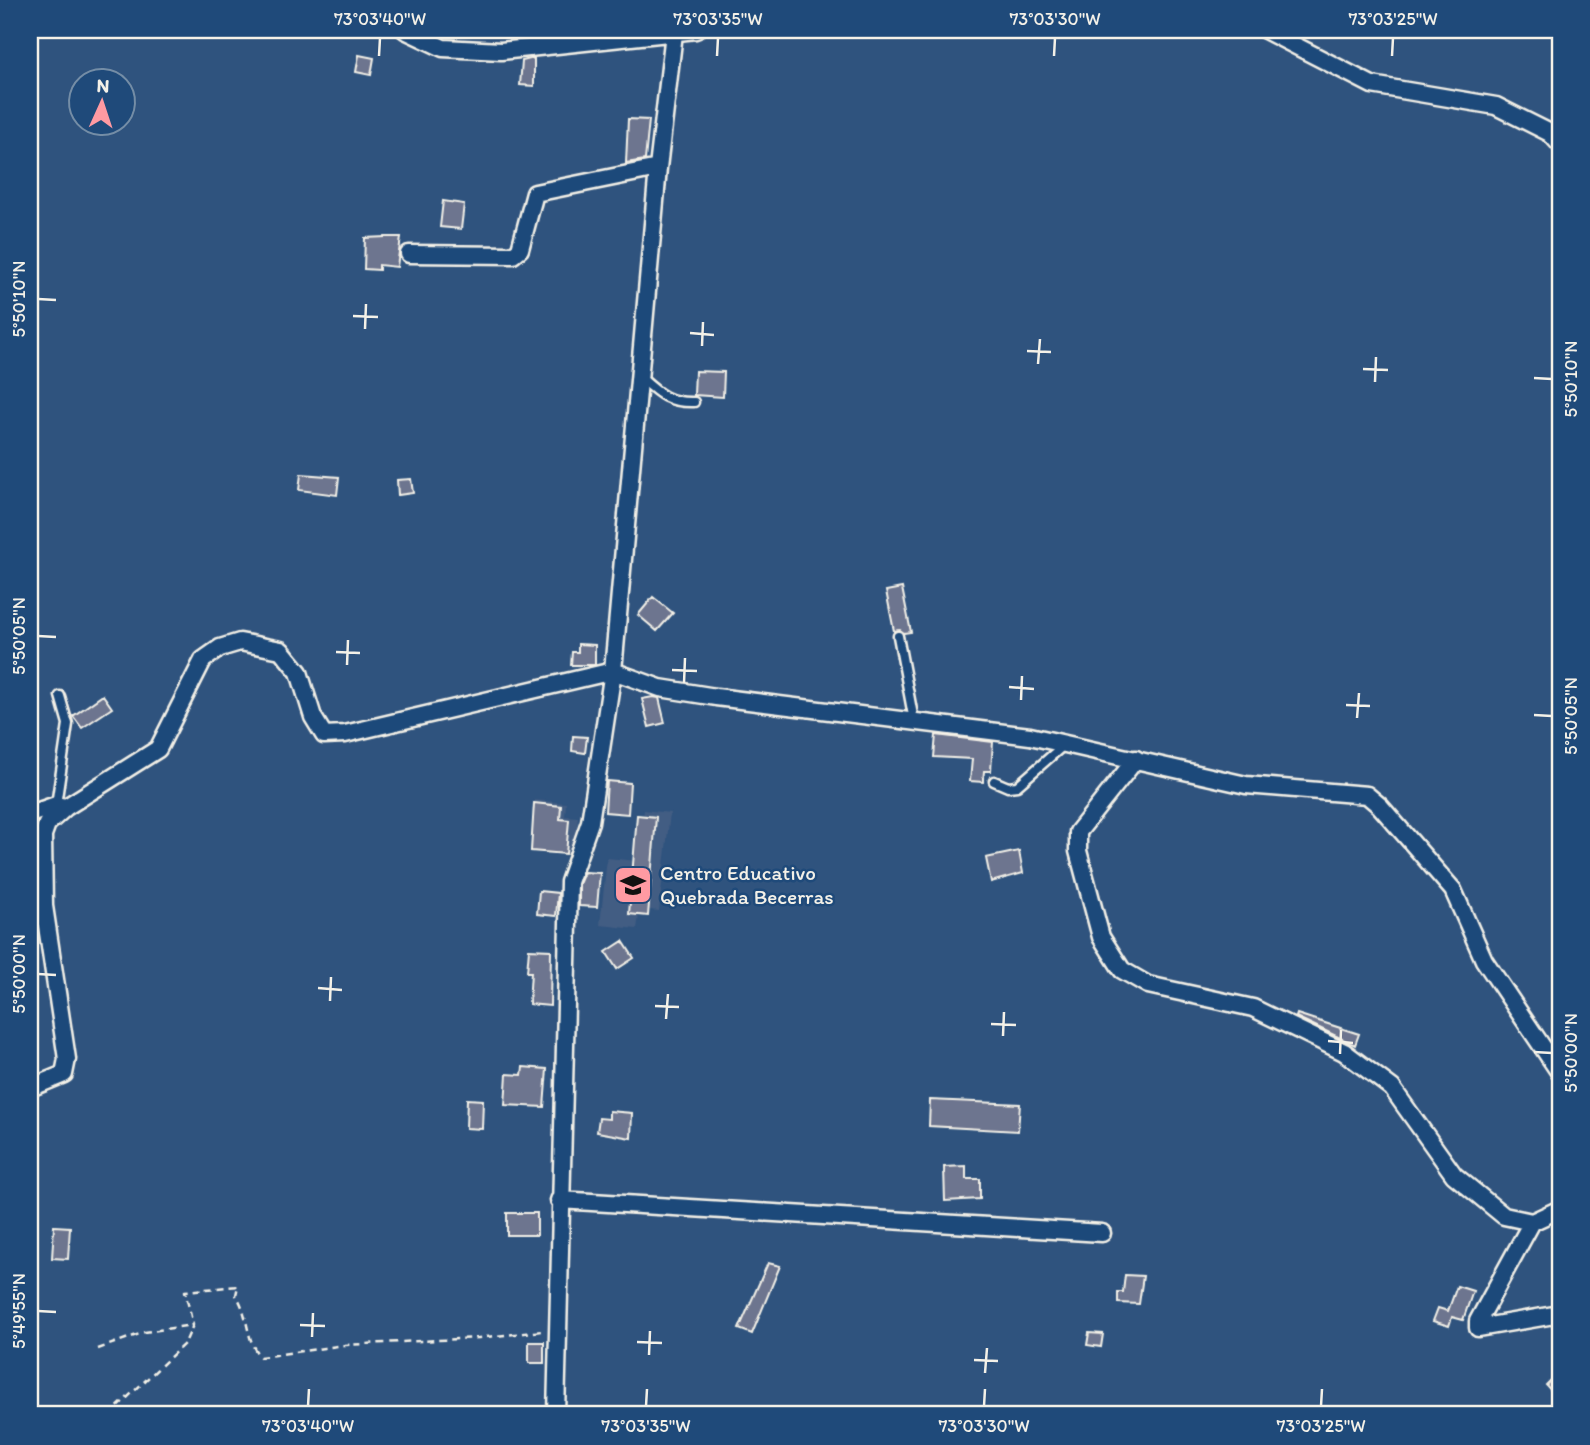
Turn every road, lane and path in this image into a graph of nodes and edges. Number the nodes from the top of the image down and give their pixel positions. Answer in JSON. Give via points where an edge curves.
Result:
{"nodes":[{"id":1,"x":405,"y":30,"type":"edge"},
{"id":2,"x":696,"y":30,"type":"edge"},
{"id":3,"x":1265,"y":30,"type":"edge"},
{"id":4,"x":665,"y":33,"type":"edge"},
{"id":5,"x":1560,"y":144,"type":"edge"},
{"id":6,"x":658,"y":168,"type":"junction"},
{"id":7,"x":409,"y":254,"type":"dead end"},
{"id":8,"x":639,"y":376,"type":"junction"},
{"id":9,"x":694,"y":402,"type":"dead end"},
{"id":10,"x":898,"y":636,"type":"dead end"},
{"id":11,"x":613,"y":671,"type":"junction"},
{"id":12,"x":60,"y":696,"type":"dead end"},
{"id":13,"x":914,"y":721,"type":"junction"},
{"id":14,"x":1066,"y":744,"type":"junction"},
{"id":15,"x":1136,"y":759,"type":"junction"},
{"id":16,"x":994,"y":780,"type":"dead end"},
{"id":17,"x":61,"y":806,"type":"junction"},
{"id":18,"x":30,"y":814,"type":"edge"},
{"id":19,"x":37,"y":908,"type":"edge"},
{"id":20,"x":1560,"y":1073,"type":"edge"},
{"id":21,"x":30,"y":1088,"type":"edge"},
{"id":22,"x":559,"y":1200,"type":"junction"},
{"id":23,"x":1560,"y":1209,"type":"edge"},
{"id":24,"x":1532,"y":1222,"type":"junction"},
{"id":25,"x":1102,"y":1233,"type":"dead end"},
{"id":26,"x":1560,"y":1314,"type":"edge"},
{"id":27,"x":193,"y":1325,"type":"junction"},
{"id":28,"x":558,"y":1325,"type":"junction"},
{"id":29,"x":98,"y":1349,"type":"dead end"},
{"id":30,"x":109,"y":1415,"type":"edge"},
{"id":31,"x":555,"y":1415,"type":"edge"}],
"edges":[{"from":1,"to":4,"type":"street","via":[[443,48],[501,51]]},
{"from":2,"to":4,"type":"street"},
{"from":3,"to":5,"type":"street","via":[[1372,85],[1496,106],[1550,133]]},
{"from":4,"to":6,"type":"street"},
{"from":6,"to":7,"type":"street","via":[[535,193],[520,248],[509,257]]},
{"from":6,"to":8,"type":"street"},
{"from":8,"to":9,"type":"lane","via":[[670,402]]},
{"from":8,"to":11,"type":"street"},
{"from":10,"to":13,"type":"lane"},
{"from":11,"to":13,"type":"street","via":[[660,688]]},
{"from":11,"to":17,"type":"street","via":[[345,734],[324,735],[313,717],[299,672],[281,650],[240,642],[203,660],[158,749]]},
{"from":11,"to":22,"type":"street","via":[[590,822],[569,882]]},
{"from":12,"to":17,"type":"lane","via":[[68,724]]},
{"from":13,"to":14,"type":"street"},
{"from":14,"to":15,"type":"street"},
{"from":14,"to":16,"type":"lane","via":[[1017,786]]},
{"from":15,"to":20,"type":"street","via":[[1246,785],[1367,795],[1453,890],[1484,960]]},
{"from":15,"to":24,"type":"street","via":[[1078,832],[1078,851],[1101,937],[1122,970],[1148,985],[1253,1008],[1344,1052],[1392,1088],[1454,1175],[1504,1216]]},
{"from":17,"to":18,"type":"street"},
{"from":17,"to":19,"type":"street","via":[[43,835]]},
{"from":19,"to":21,"type":"street","via":[[67,1059],[64,1074]]},
{"from":22,"to":25,"type":"street"},
{"from":22,"to":28,"type":"street"},
{"from":23,"to":24,"type":"street"},
{"from":24,"to":26,"type":"street","via":[[1478,1328]]},
{"from":27,"to":28,"type":"path","via":[[185,1291],[238,1286],[236,1295],[260,1357],[345,1345],[539,1332]]},
{"from":27,"to":29,"type":"path","via":[[145,1332]]},
{"from":27,"to":30,"type":"path","via":[[185,1343]]},
{"from":28,"to":31,"type":"street"}]}
